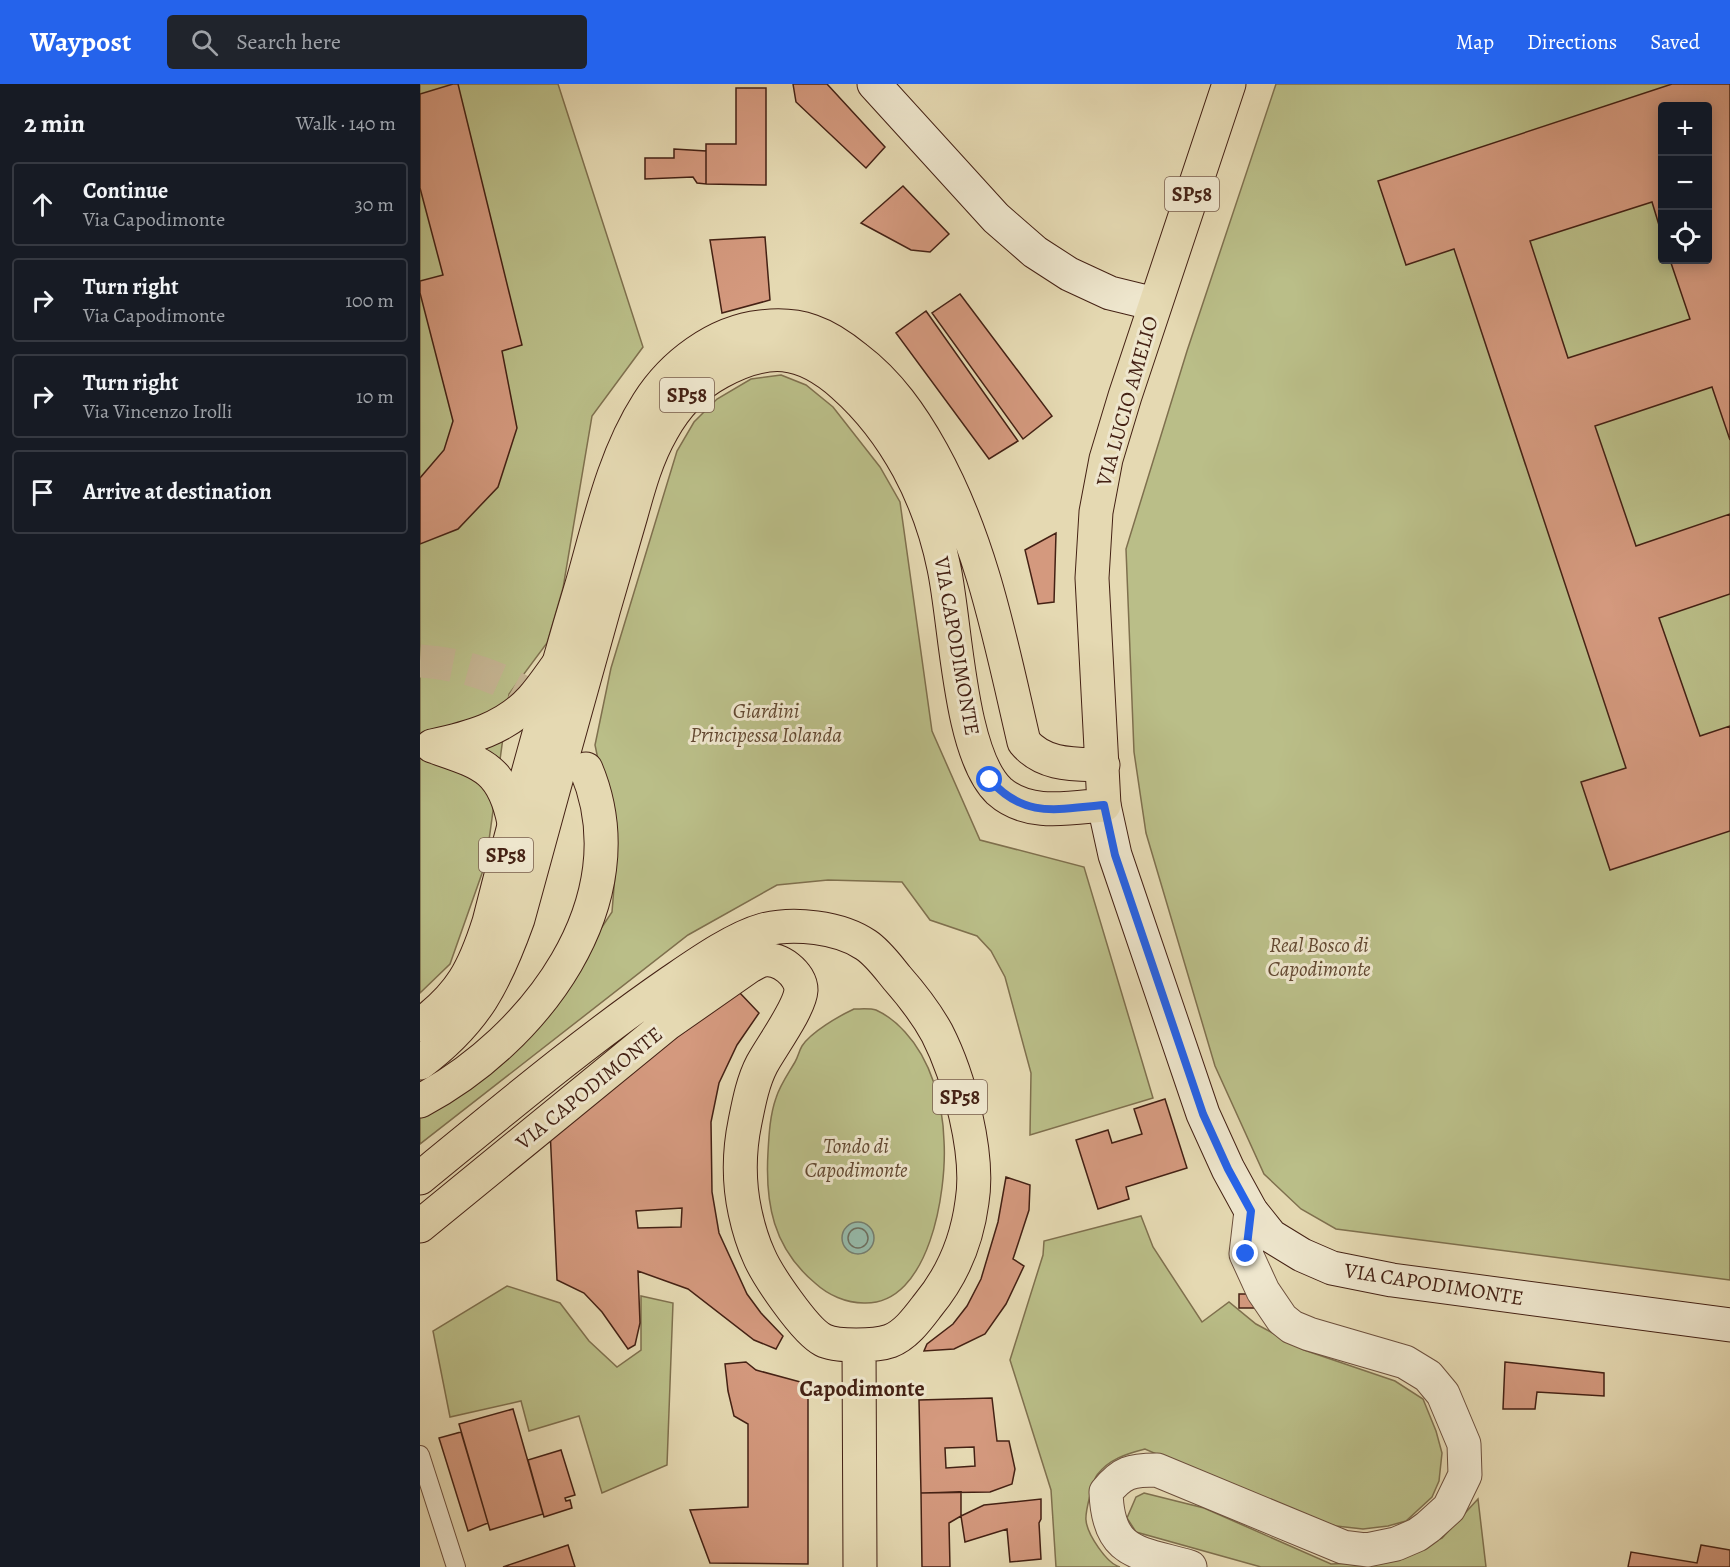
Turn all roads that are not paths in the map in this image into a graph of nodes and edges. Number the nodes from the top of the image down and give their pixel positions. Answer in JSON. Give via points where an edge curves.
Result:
{"nodes":[{"id":1,"x":874,"y":84,"type":"edge"},
{"id":2,"x":1229,"y":84,"type":"edge"},
{"id":3,"x":1155,"y":304,"type":"junction"},
{"id":4,"x":557,"y":666,"type":"junction"},
{"id":5,"x":1102,"y":765,"type":"junction"},
{"id":6,"x":586,"y":769,"type":"dead end"},
{"id":7,"x":1104,"y":805,"type":"junction"},
{"id":8,"x":514,"y":823,"type":"junction"},
{"id":9,"x":756,"y":947,"type":"junction"},
{"id":10,"x":420,"y":1025,"type":"edge"},
{"id":11,"x":420,"y":1063,"type":"edge"},
{"id":12,"x":420,"y":1101,"type":"edge"},
{"id":13,"x":420,"y":1178,"type":"edge"},
{"id":14,"x":1251,"y":1211,"type":"junction"},
{"id":15,"x":420,"y":1226,"type":"edge"},
{"id":16,"x":1730,"y":1325,"type":"edge"},
{"id":17,"x":859,"y":1346,"type":"junction"},
{"id":18,"x":420,"y":1455,"type":"edge"},
{"id":19,"x":456,"y":1567,"type":"edge"},
{"id":20,"x":860,"y":1567,"type":"edge"},
{"id":21,"x":1190,"y":1567,"type":"edge"}],
"edges":[{"from":1,"to":3,"type":"street","via":[[996,218],[1035,252],[1100,288]]},
{"from":2,"to":3,"type":"main road","name":"VIA LUCIO AMELIO","number":"SP58"},
{"from":3,"to":5,"type":"main road","name":"VIA LUCIO AMELIO","number":"SP58","via":[[1106,459],[1096,512],[1092,578]]},
{"from":4,"to":5,"type":"main road","name":"VIA CAPODIMONTE","number":"SP58","via":[[615,474],[649,400],[684,362],[727,336],[752,328],[800,327],[847,350],[873,372],[912,418],[936,459],[981,564],[1024,742],[1039,756],[1062,764]]},
{"from":4,"to":8,"type":"main road","name":"VIA CAPODIMONTE","number":"SP58"},
{"from":4,"to":8,"type":"main road","via":[[532,699],[499,726],[432,746],[487,769],[503,787]]},
{"from":5,"to":7,"type":"main road","number":"SP58"},
{"from":6,"to":12,"type":"main road","via":[[598,808],[600,864],[595,895],[576,947],[537,1004],[512,1032],[463,1073]]},
{"from":7,"to":11,"type":"main road","name":"VIA CAPODIMONTE","number":"SP58","via":[[1035,809],[1015,802],[990,780],[976,752],[940,551],[916,482],[875,419],[830,375],[808,361],[788,355],[754,357],[702,383],[687,395],[654,446],[507,950],[475,1012],[440,1049]]},
{"from":7,"to":14,"type":"street","name":"VIA CAPODIMONTE","via":[[1115,855],[1203,1114]]},
{"from":8,"to":10,"type":"main road","name":"VIA CAPODIMONTE","number":"SP58","via":[[477,959],[446,1004]]},
{"from":9,"to":13,"type":"main road","name":"VIA CAPODIMONTE","number":"SP58","via":[[685,972],[623,1015]]},
{"from":9,"to":15,"type":"main road","name":"VIA CAPODIMONTE","number":"SP58","via":[[750,966],[667,1024]]},
{"from":9,"to":17,"type":"main road","number":"SP58","via":[[780,961],[797,978],[801,990],[792,1015],[760,1066],[751,1092],[742,1153],[746,1215],[759,1257],[797,1317],[823,1340]]},
{"from":9,"to":17,"type":"main road","number":"SP58","via":[[778,927],[801,926],[829,931],[869,947],[918,1002],[937,1033],[966,1116],[973,1200],[961,1248],[943,1288],[911,1326],[891,1341]]},
{"from":14,"to":16,"type":"street","name":"VIA CAPODIMONTE","via":[[1270,1236],[1302,1256],[1332,1268],[1392,1280]]},
{"from":14,"to":21,"type":"street","via":[[1246,1254],[1263,1291],[1282,1319],[1309,1334],[1405,1362],[1428,1376],[1443,1394],[1464,1444],[1465,1475],[1449,1508],[1423,1531],[1396,1544],[1367,1550],[1343,1547],[1156,1470],[1136,1470],[1117,1477],[1106,1492],[1112,1531],[1121,1542],[1140,1552]]},
{"from":17,"to":20,"type":"main road"},
{"from":18,"to":19,"type":"lane"}]}
